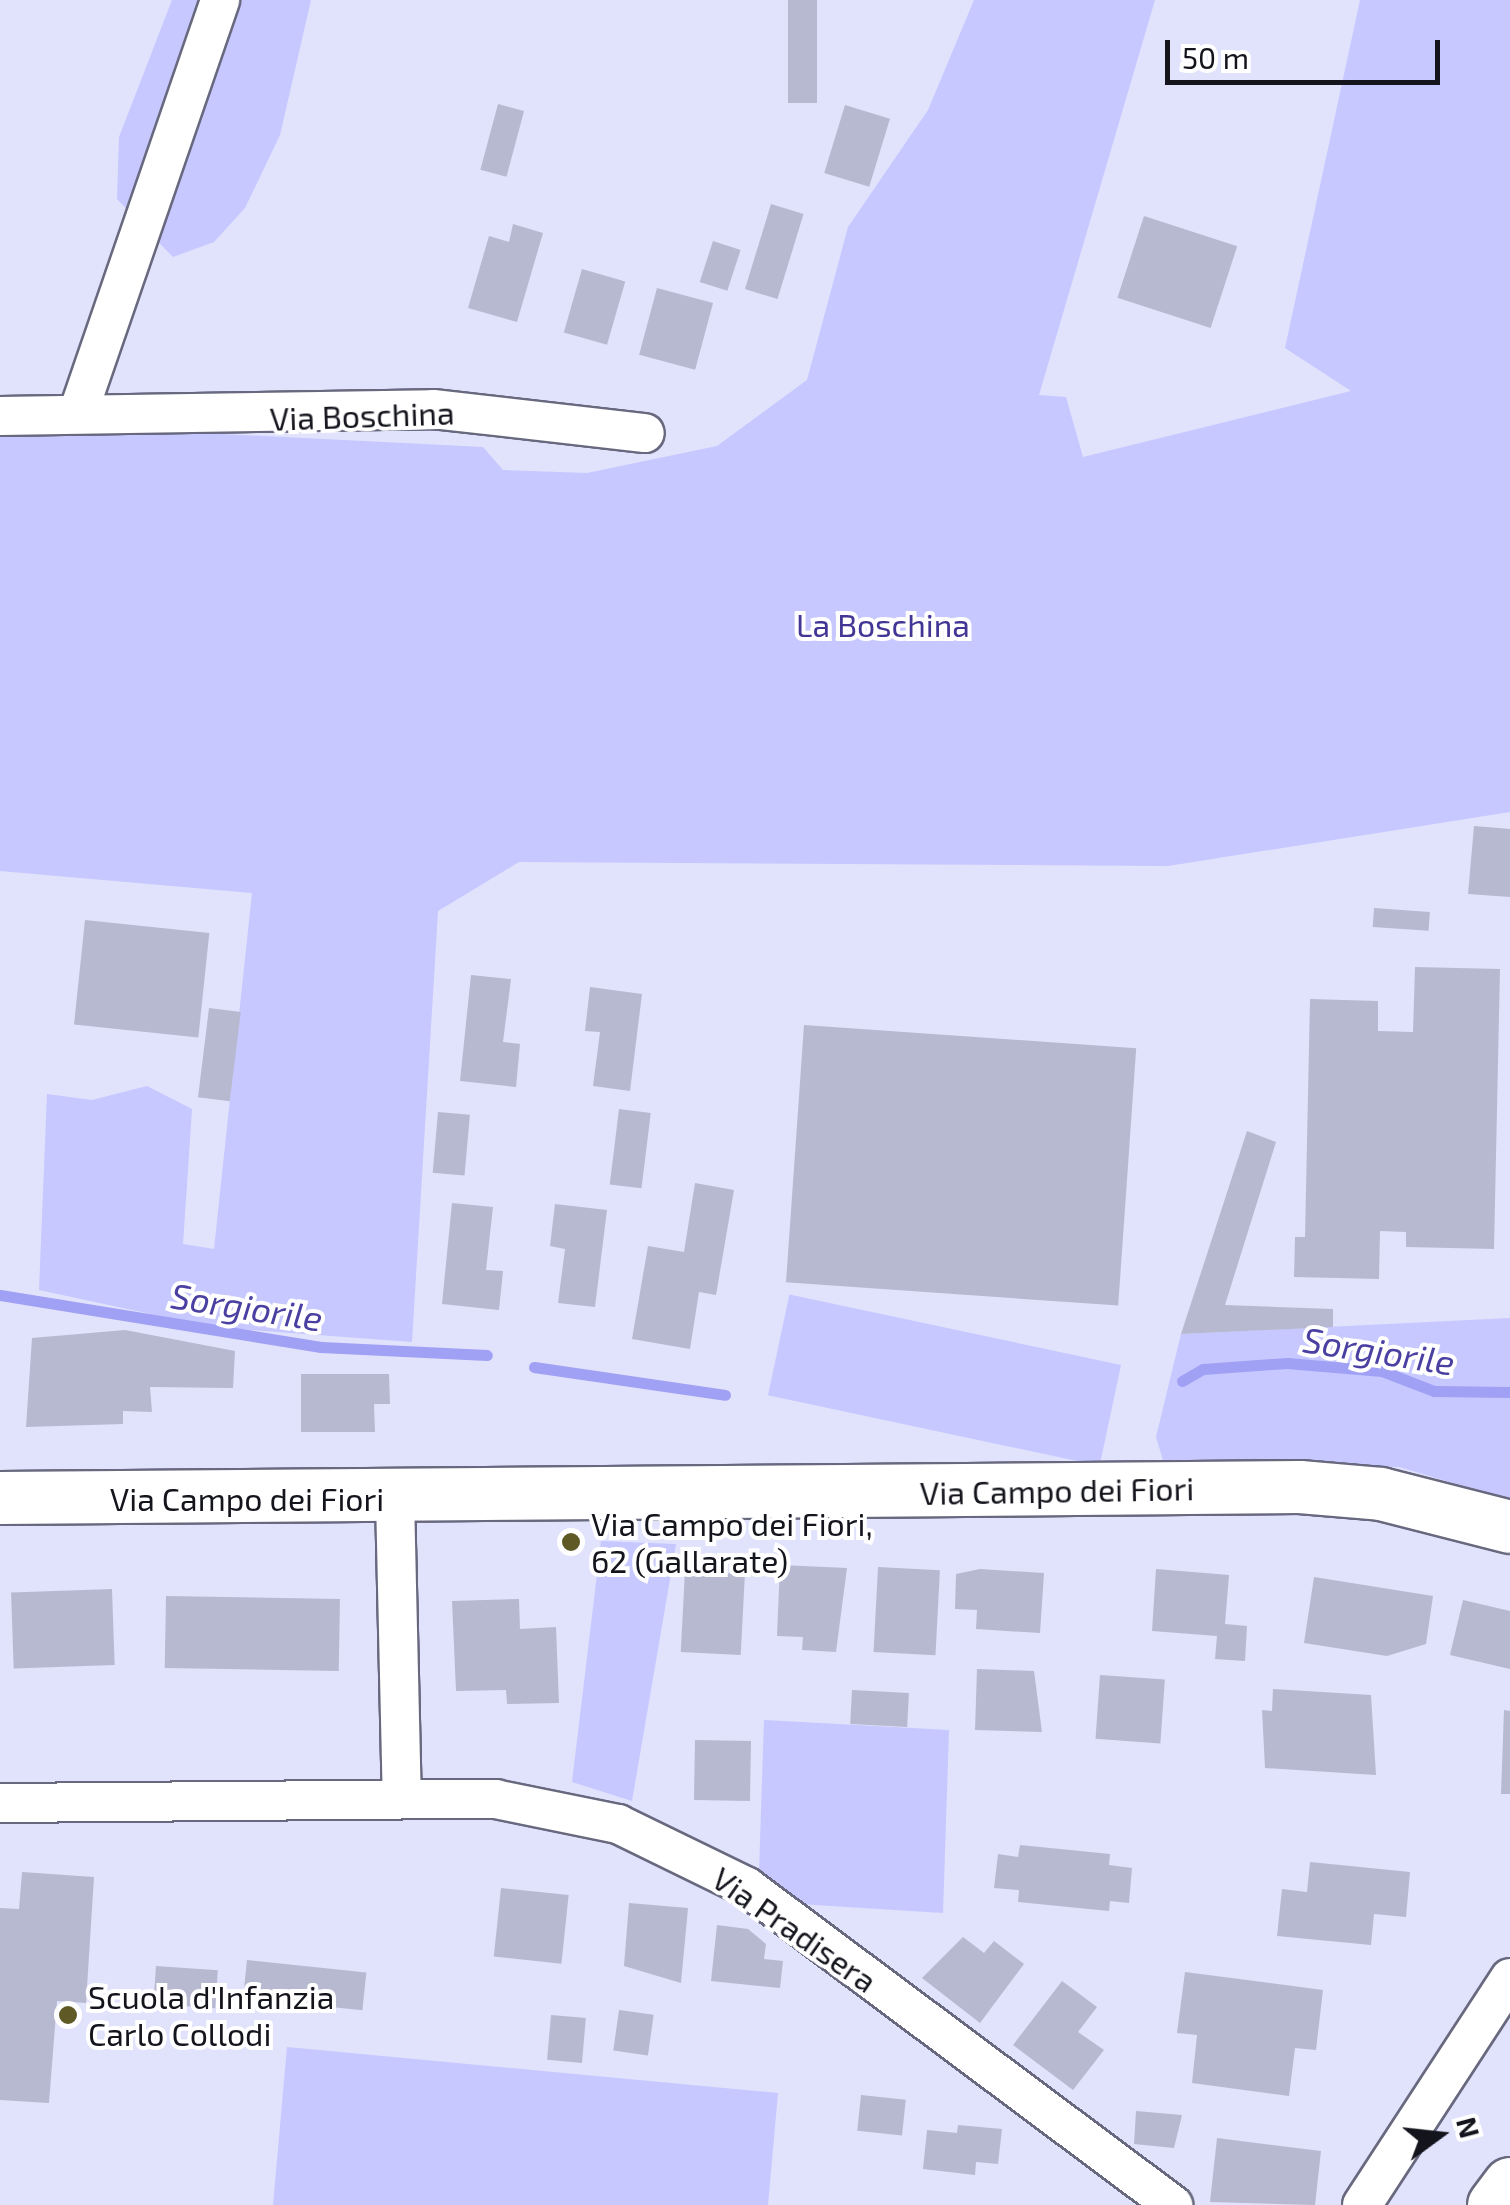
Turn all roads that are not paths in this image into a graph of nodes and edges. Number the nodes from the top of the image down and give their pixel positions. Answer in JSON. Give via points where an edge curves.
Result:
{"nodes":[{"id":1,"x":220,"y":0,"type":"edge"},
{"id":2,"x":78,"y":410,"type":"junction"},
{"id":3,"x":0,"y":416,"type":"edge"},
{"id":4,"x":645,"y":433,"type":"dead end"},
{"id":5,"x":0,"y":1498,"type":"edge"},
{"id":6,"x":395,"y":1514,"type":"junction"},
{"id":7,"x":1510,"y":1526,"type":"edge"},
{"id":8,"x":0,"y":1530,"type":"edge"},
{"id":9,"x":1510,"y":1561,"type":"edge"},
{"id":10,"x":402,"y":1798,"type":"junction"},
{"id":11,"x":0,"y":1804,"type":"edge"},
{"id":12,"x":1510,"y":1978,"type":"edge"},
{"id":13,"x":1510,"y":2185,"type":"edge"},
{"id":14,"x":1173,"y":2205,"type":"edge"},
{"id":15,"x":1362,"y":2205,"type":"edge"},
{"id":16,"x":1495,"y":2205,"type":"edge"}],
"edges":[{"from":1,"to":2,"type":"street"},
{"from":2,"to":3,"type":"street","name":"Via Boschina"},
{"from":2,"to":4,"type":"street","name":"Via Boschina","via":[[139,420],[434,409]]},
{"from":5,"to":6,"type":"street","name":"Via Campo dei Fiori"},
{"from":6,"to":7,"type":"street","name":"Via Campo dei Fiori","via":[[1300,1488],[1380,1494]]},
{"from":6,"to":8,"type":"street","name":"Via Campo dei Fiori"},
{"from":6,"to":9,"type":"street","name":"Via Campo dei Fiori","via":[[1299,1521],[1375,1528]]},
{"from":6,"to":10,"type":"street"},
{"from":10,"to":11,"type":"street","name":"Via Pradisera"},
{"from":10,"to":14,"type":"street","name":"Via Pradisera","via":[[534,1802],[666,1843],[747,1887]]},
{"from":12,"to":15,"type":"street"},
{"from":13,"to":16,"type":"highway"}]}
